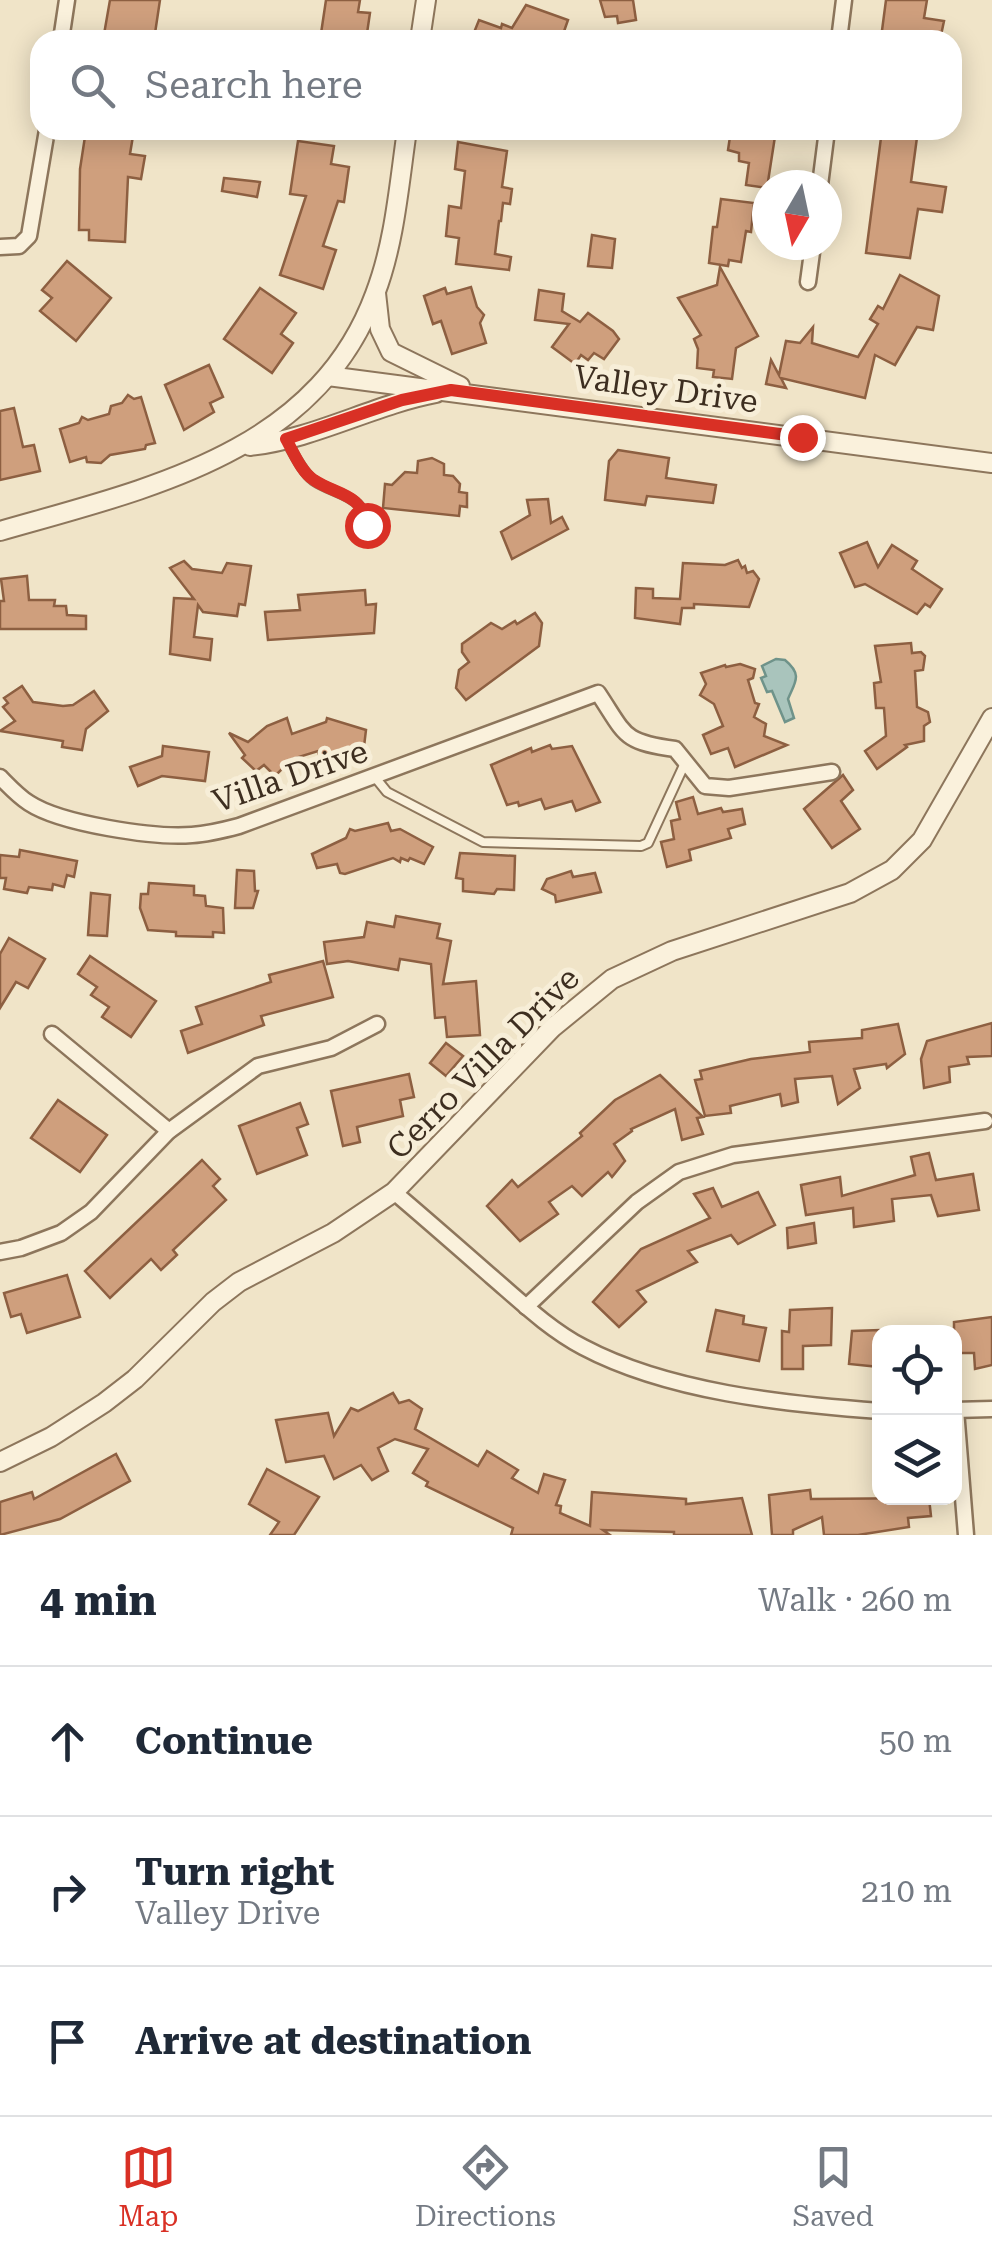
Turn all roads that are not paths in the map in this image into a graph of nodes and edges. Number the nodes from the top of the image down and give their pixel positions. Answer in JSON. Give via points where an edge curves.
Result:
{"nodes":[{"id":1,"x":66,"y":0,"type":"edge"},
{"id":2,"x":426,"y":0,"type":"edge"},
{"id":3,"x":844,"y":0,"type":"edge"},
{"id":4,"x":62,"y":30,"type":"edge"},
{"id":5,"x":422,"y":30,"type":"edge"},
{"id":6,"x":840,"y":30,"type":"edge"},
{"id":7,"x":45,"y":140,"type":"edge"},
{"id":8,"x":405,"y":140,"type":"edge"},
{"id":9,"x":826,"y":140,"type":"edge"},
{"id":10,"x":822,"y":170,"type":"edge"},
{"id":11,"x":0,"y":248,"type":"edge"},
{"id":12,"x":811,"y":260,"type":"edge"},
{"id":13,"x":808,"y":282,"type":"dead end"},
{"id":14,"x":376,"y":293,"type":"junction"},
{"id":15,"x":328,"y":376,"type":"junction"},
{"id":16,"x":451,"y":390,"type":"junction"},
{"id":17,"x":474,"y":393,"type":"junction"},
{"id":18,"x":286,"y":439,"type":"junction"},
{"id":19,"x":244,"y":446,"type":"junction"},
{"id":20,"x":992,"y":463,"type":"edge"},
{"id":21,"x":0,"y":531,"type":"edge"},
{"id":22,"x":366,"y":532,"type":"dead end"},
{"id":23,"x":992,"y":718,"type":"edge"},
{"id":24,"x":685,"y":763,"type":"junction"},
{"id":25,"x":832,"y":772,"type":"dead end"},
{"id":26,"x":0,"y":776,"type":"edge"},
{"id":27,"x":374,"y":776,"type":"junction"},
{"id":28,"x":377,"y":1024,"type":"dead end"},
{"id":29,"x":52,"y":1034,"type":"dead end"},
{"id":30,"x":984,"y":1121,"type":"dead end"},
{"id":31,"x":169,"y":1131,"type":"junction"},
{"id":32,"x":394,"y":1192,"type":"junction"},
{"id":33,"x":0,"y":1252,"type":"edge"},
{"id":34,"x":526,"y":1306,"type":"junction"},
{"id":35,"x":992,"y":1409,"type":"edge"},
{"id":36,"x":872,"y":1410,"type":"edge"},
{"id":37,"x":962,"y":1410,"type":"edge"},
{"id":38,"x":955,"y":1415,"type":"edge"},
{"id":39,"x":0,"y":1462,"type":"edge"},
{"id":40,"x":966,"y":1535,"type":"edge"}],
"edges":[{"from":1,"to":4,"type":"street"},
{"from":2,"to":5,"type":"street"},
{"from":3,"to":6,"type":"street"},
{"from":7,"to":11,"type":"street","via":[[29,236],[18,246]]},
{"from":8,"to":14,"type":"street"},
{"from":9,"to":10,"type":"street"},
{"from":12,"to":13,"type":"street"},
{"from":14,"to":15,"type":"street"},
{"from":14,"to":17,"type":"street","via":[[391,352]]},
{"from":15,"to":16,"type":"street","name":"Valley Drive"},
{"from":15,"to":19,"type":"street","name":"Valley Drive"},
{"from":16,"to":17,"type":"street","name":"Valley Drive"},
{"from":16,"to":18,"type":"street","name":"Valley Drive"},
{"from":17,"to":20,"type":"street","name":"Valley Drive"},
{"from":18,"to":19,"type":"street","name":"Valley Drive"},
{"from":18,"to":22,"type":"lane","via":[[312,479],[355,500]]},
{"from":19,"to":21,"type":"street","name":"Valley Drive","via":[[164,481]]},
{"from":23,"to":32,"type":"street","name":"Cerro Villa Drive","via":[[922,840],[892,870],[850,893],[672,950],[612,979],[552,1028]]},
{"from":24,"to":25,"type":"street","via":[[704,786],[714,788]]},
{"from":24,"to":27,"type":"street","name":"Villa Drive","via":[[674,749],[628,738],[598,693]]},
{"from":24,"to":27,"type":"lane","via":[[642,846],[483,842],[387,792]]},
{"from":26,"to":27,"type":"street","name":"Villa Drive","via":[[49,813],[191,835],[239,826]]},
{"from":28,"to":31,"type":"street","via":[[330,1048],[258,1066]]},
{"from":29,"to":31,"type":"street"},
{"from":30,"to":34,"type":"street","via":[[733,1155],[679,1172],[636,1202]]},
{"from":31,"to":33,"type":"street","via":[[91,1212],[61,1233]]},
{"from":32,"to":34,"type":"street"},
{"from":32,"to":39,"type":"street","name":"Cerro Villa Drive","via":[[239,1282],[104,1404]]},
{"from":34,"to":36,"type":"street","via":[[581,1346],[658,1376],[802,1405]]},
{"from":35,"to":37,"type":"street"},
{"from":38,"to":40,"type":"street"}]}
